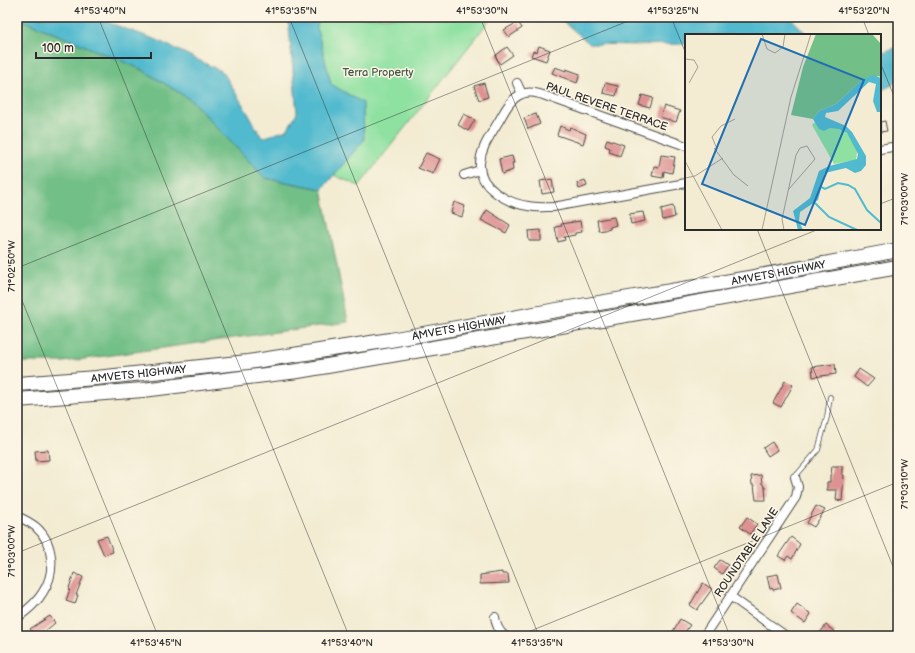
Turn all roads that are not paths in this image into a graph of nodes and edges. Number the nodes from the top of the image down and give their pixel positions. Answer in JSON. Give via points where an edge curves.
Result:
{"nodes":[{"id":1,"x":517,"y":83,"type":"dead end"},
{"id":2,"x":522,"y":94,"type":"junction"},
{"id":3,"x":685,"y":146,"type":"edge"},
{"id":4,"x":898,"y":146,"type":"edge"},
{"id":5,"x":881,"y":149,"type":"edge"},
{"id":6,"x":480,"y":170,"type":"junction"},
{"id":7,"x":464,"y":174,"type":"dead end"},
{"id":8,"x":685,"y":183,"type":"edge"},
{"id":9,"x":898,"y":250,"type":"edge"},
{"id":10,"x":898,"y":267,"type":"edge"},
{"id":11,"x":17,"y":384,"type":"edge"},
{"id":12,"x":830,"y":397,"type":"dead end"},
{"id":13,"x":17,"y":400,"type":"edge"},
{"id":14,"x":795,"y":477,"type":"joint"},
{"id":15,"x":17,"y":516,"type":"edge"},
{"id":16,"x":730,"y":596,"type":"junction"},
{"id":17,"x":495,"y":617,"type":"dead end"},
{"id":18,"x":17,"y":618,"type":"edge"},
{"id":19,"x":505,"y":636,"type":"edge"},
{"id":20,"x":704,"y":636,"type":"edge"},
{"id":21,"x":786,"y":636,"type":"edge"}],
"edges":[{"from":1,"to":2,"type":"street"},
{"from":2,"to":3,"type":"street","name":"PAUL REVERE TERRACE","via":[[544,94]]},
{"from":2,"to":6,"type":"street","via":[[511,102],[485,145]]},
{"from":4,"to":5,"type":"street"},
{"from":6,"to":7,"type":"street"},
{"from":6,"to":8,"type":"street","via":[[486,183],[497,194],[516,203],[537,207],[553,207]]},
{"from":9,"to":11,"type":"highway","name":"AMVETS HIGHWAY","via":[[295,355],[166,371]]},
{"from":10,"to":13,"type":"highway","name":"AMVETS HIGHWAY","via":[[298,371],[143,390]]},
{"from":12,"to":14,"type":"lane","via":[[818,450]]},
{"from":14,"to":16,"type":"street","name":"ROUNDTABLE LANE","via":[[798,487],[796,497]]},
{"from":15,"to":18,"type":"street","via":[[36,527],[44,536],[52,560],[44,592]]},
{"from":16,"to":20,"type":"street","name":"ROUNDTABLE LANE"},
{"from":16,"to":21,"type":"street"},
{"from":17,"to":19,"type":"street","via":[[496,626]]}]}
